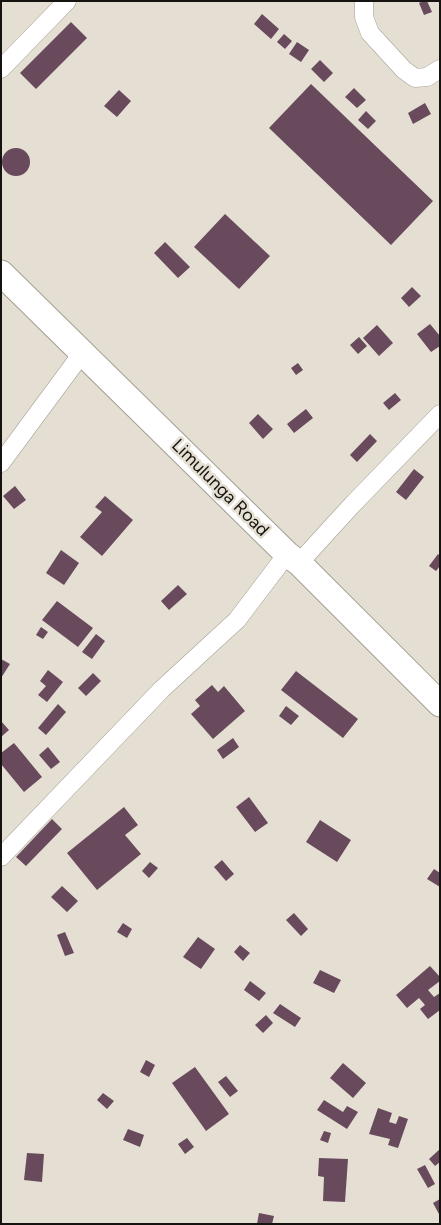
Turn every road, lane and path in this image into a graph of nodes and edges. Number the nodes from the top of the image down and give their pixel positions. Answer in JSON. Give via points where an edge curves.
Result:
{"nodes":[{"id":1,"x":67,"y":1,"type":"edge"},
{"id":2,"x":364,"y":1,"type":"edge"},
{"id":3,"x":440,"y":69,"type":"edge"},
{"id":4,"x":1,"y":70,"type":"edge"},
{"id":5,"x":1,"y":272,"type":"edge"},
{"id":6,"x":83,"y":352,"type":"junction"},
{"id":7,"x":440,"y":414,"type":"edge"},
{"id":8,"x":1,"y":463,"type":"edge"},
{"id":9,"x":293,"y":558,"type":"junction"},
{"id":10,"x":440,"y":704,"type":"edge"},
{"id":11,"x":1,"y":857,"type":"edge"}],
"edges":[{"from":1,"to":4,"type":"street"},
{"from":2,"to":3,"type":"street","via":[[364,17],[370,33],[404,70],[415,78],[427,77]]},
{"from":5,"to":6,"type":"main road","name":"Limulunga Road"},
{"from":6,"to":8,"type":"street"},
{"from":6,"to":9,"type":"main road","name":"Limulunga Road"},
{"from":7,"to":9,"type":"street","via":[[352,505]]},
{"from":9,"to":10,"type":"main road","name":"Limulunga Road"},
{"from":9,"to":11,"type":"street","via":[[237,620],[162,689]]}]}
